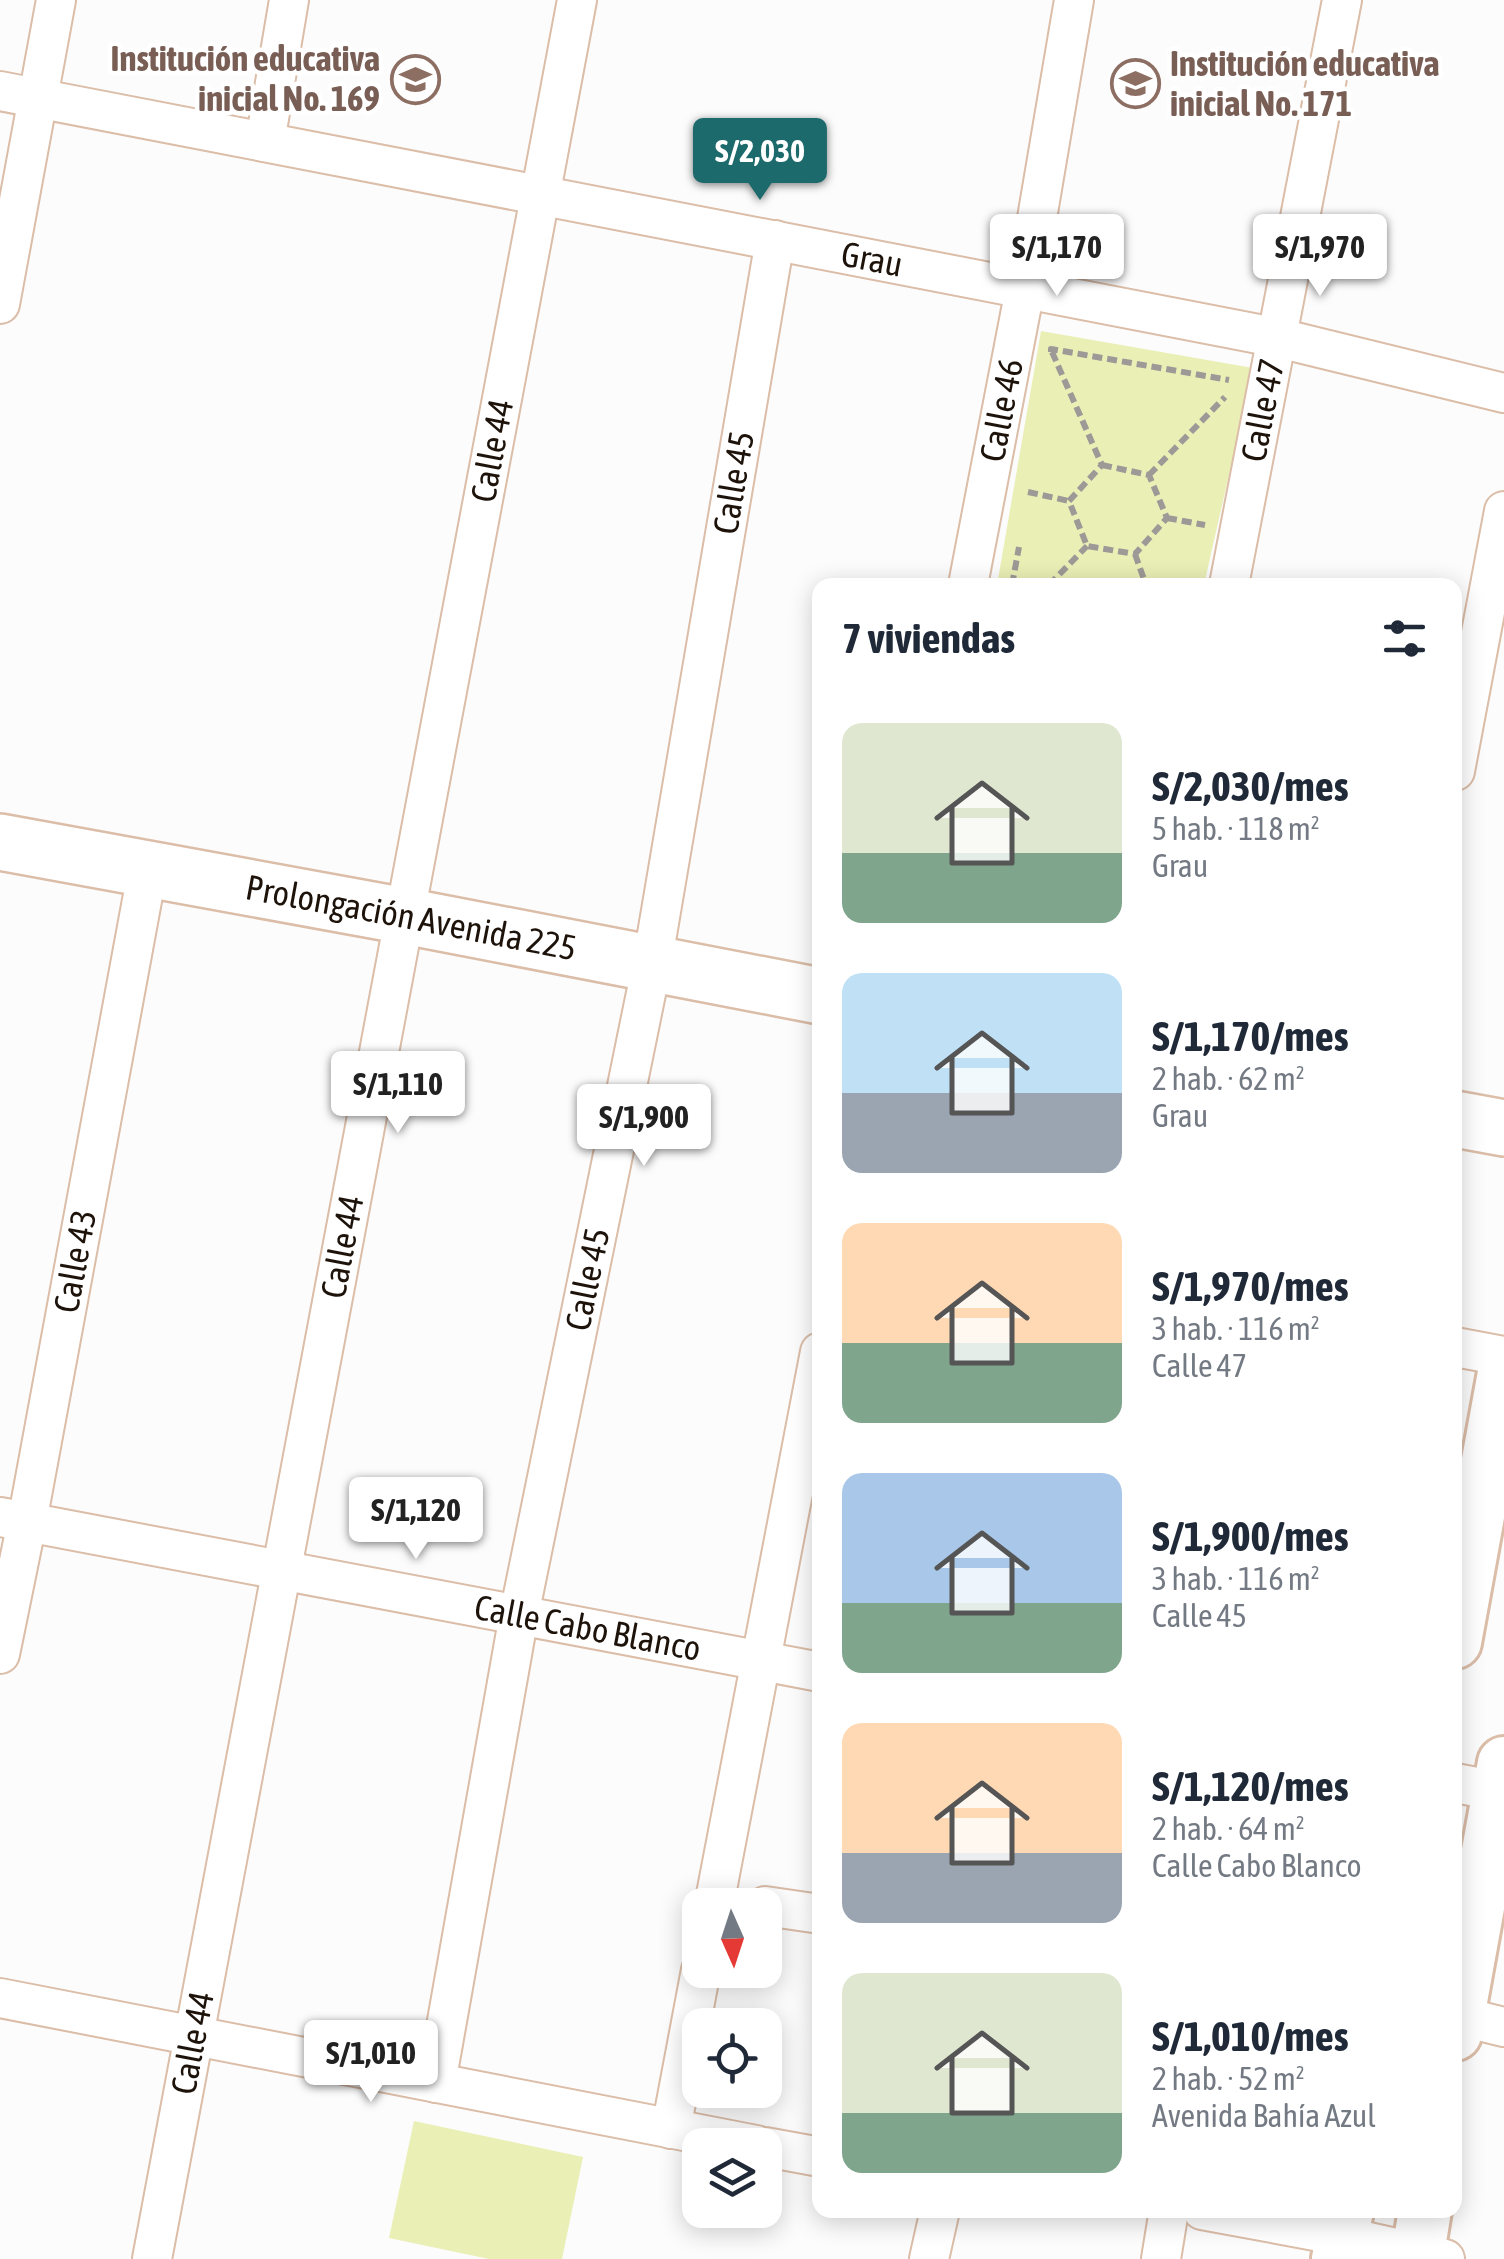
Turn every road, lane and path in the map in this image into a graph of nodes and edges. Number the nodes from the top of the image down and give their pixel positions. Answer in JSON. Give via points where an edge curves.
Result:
{"nodes":[{"id":1,"x":56,"y":0,"type":"edge"},
{"id":2,"x":289,"y":0,"type":"edge"},
{"id":3,"x":577,"y":0,"type":"edge"},
{"id":4,"x":1074,"y":0,"type":"edge"},
{"id":5,"x":1342,"y":0,"type":"edge"},
{"id":6,"x":0,"y":92,"type":"edge"},
{"id":7,"x":38,"y":98,"type":"junction"},
{"id":8,"x":265,"y":142,"type":"junction"},
{"id":9,"x":540,"y":195,"type":"junction"},
{"id":10,"x":774,"y":240,"type":"junction"},
{"id":11,"x":0,"y":304,"type":"edge"},
{"id":12,"x":1022,"y":304,"type":"junction"},
{"id":13,"x":1052,"y":350,"type":"junction"},
{"id":14,"x":1276,"y":350,"type":"junction"},
{"id":15,"x":1048,"y":367,"type":"dead end"},
{"id":16,"x":1240,"y":382,"type":"junction"},
{"id":17,"x":1504,"y":393,"type":"edge"},
{"id":18,"x":1102,"y":465,"type":"junction"},
{"id":19,"x":1031,"y":474,"type":"dead end"},
{"id":20,"x":1150,"y":474,"type":"junction"},
{"id":21,"x":1068,"y":501,"type":"junction"},
{"id":22,"x":1504,"y":511,"type":"edge"},
{"id":23,"x":1167,"y":518,"type":"junction"},
{"id":24,"x":1022,"y":530,"type":"dead end"},
{"id":25,"x":1202,"y":540,"type":"dead end"},
{"id":26,"x":1088,"y":546,"type":"junction"},
{"id":27,"x":1135,"y":554,"type":"junction"},
{"id":28,"x":969,"y":578,"type":"edge"},
{"id":29,"x":1013,"y":578,"type":"edge"},
{"id":30,"x":1056,"y":578,"type":"edge"},
{"id":31,"x":1144,"y":578,"type":"edge"},
{"id":32,"x":1230,"y":578,"type":"edge"},
{"id":33,"x":1462,"y":735,"type":"edge"},
{"id":34,"x":0,"y":842,"type":"edge"},
{"id":35,"x":148,"y":868,"type":"junction"},
{"id":36,"x":405,"y":916,"type":"junction"},
{"id":37,"x":652,"y":964,"type":"junction"},
{"id":38,"x":812,"y":994,"type":"edge"},
{"id":39,"x":1462,"y":1120,"type":"edge"},
{"id":40,"x":1504,"y":1128,"type":"edge"},
{"id":41,"x":1462,"y":1349,"type":"edge"},
{"id":42,"x":1504,"y":1356,"type":"edge"},
{"id":43,"x":1504,"y":1373,"type":"edge"},
{"id":44,"x":810,"y":1458,"type":"edge"},
{"id":45,"x":14,"y":1520,"type":"edge"},
{"id":46,"x":1476,"y":1569,"type":"edge"},
{"id":47,"x":282,"y":1570,"type":"junction"},
{"id":48,"x":519,"y":1616,"type":"junction"},
{"id":49,"x":1462,"y":1618,"type":"edge"},
{"id":50,"x":0,"y":1654,"type":"edge"},
{"id":51,"x":761,"y":1662,"type":"junction"},
{"id":52,"x":812,"y":1671,"type":"edge"},
{"id":53,"x":1490,"y":1782,"type":"edge"},
{"id":54,"x":718,"y":1888,"type":"edge"},
{"id":55,"x":782,"y":1908,"type":"edge"},
{"id":56,"x":812,"y":1913,"type":"edge"},
{"id":57,"x":698,"y":1988,"type":"edge"},
{"id":58,"x":0,"y":1998,"type":"edge"},
{"id":59,"x":1468,"y":2023,"type":"edge"},
{"id":60,"x":195,"y":2037,"type":"junction"},
{"id":61,"x":436,"y":2084,"type":"junction"},
{"id":62,"x":671,"y":2128,"type":"junction"},
{"id":63,"x":682,"y":2130,"type":"edge"},
{"id":64,"x":782,"y":2150,"type":"edge"},
{"id":65,"x":812,"y":2156,"type":"edge"},
{"id":66,"x":938,"y":2218,"type":"edge"},
{"id":67,"x":1168,"y":2218,"type":"edge"},
{"id":68,"x":1247,"y":2218,"type":"edge"},
{"id":69,"x":1342,"y":2235,"type":"edge"},
{"id":70,"x":1426,"y":2245,"type":"edge"},
{"id":71,"x":152,"y":2259,"type":"edge"},
{"id":72,"x":929,"y":2259,"type":"edge"},
{"id":73,"x":1161,"y":2259,"type":"edge"}],
"edges":[{"from":1,"to":7,"type":"street"},
{"from":2,"to":8,"type":"street"},
{"from":3,"to":9,"type":"street","name":"Calle 44"},
{"from":4,"to":12,"type":"street","name":"Calle 46"},
{"from":5,"to":14,"type":"street","name":"Calle 47"},
{"from":6,"to":7,"type":"street","name":"Grau"},
{"from":7,"to":8,"type":"street","name":"Grau"},
{"from":7,"to":11,"type":"street"},
{"from":8,"to":9,"type":"street","name":"Grau"},
{"from":9,"to":10,"type":"street","name":"Grau"},
{"from":9,"to":36,"type":"street","name":"Calle 44"},
{"from":10,"to":12,"type":"street","name":"Grau"},
{"from":10,"to":37,"type":"street","name":"Calle 45"},
{"from":12,"to":13,"type":"path"},
{"from":12,"to":14,"type":"street","name":"Grau"},
{"from":12,"to":28,"type":"street","name":"Calle 46"},
{"from":13,"to":15,"type":"path"},
{"from":13,"to":16,"type":"path"},
{"from":13,"to":18,"type":"path"},
{"from":14,"to":16,"type":"path"},
{"from":14,"to":17,"type":"street","name":"Grau"},
{"from":14,"to":32,"type":"street","name":"Calle 47"},
{"from":16,"to":20,"type":"path"},
{"from":18,"to":20,"type":"path"},
{"from":18,"to":21,"type":"path"},
{"from":19,"to":21,"type":"path","via":[[1028,492]]},
{"from":20,"to":23,"type":"path"},
{"from":21,"to":26,"type":"path"},
{"from":22,"to":33,"type":"street"},
{"from":23,"to":25,"type":"path","via":[[1206,525]]},
{"from":23,"to":27,"type":"path"},
{"from":24,"to":29,"type":"path"},
{"from":26,"to":27,"type":"path"},
{"from":26,"to":30,"type":"path"},
{"from":27,"to":31,"type":"path"},
{"from":34,"to":35,"type":"main road","name":"Prolongación Avenida 225"},
{"from":35,"to":36,"type":"main road","name":"Prolongación Avenida 225"},
{"from":35,"to":45,"type":"street","name":"Calle 43"},
{"from":36,"to":37,"type":"main road","name":"Prolongación Avenida 225"},
{"from":36,"to":47,"type":"street","name":"Calle 44"},
{"from":37,"to":38,"type":"main road","name":"Prolongación Avenida 225"},
{"from":37,"to":48,"type":"street","name":"Calle 45"},
{"from":39,"to":40,"type":"main road"},
{"from":41,"to":42,"type":"street"},
{"from":43,"to":46,"type":"main road"},
{"from":44,"to":51,"type":"street"},
{"from":45,"to":47,"type":"street","name":"Calle Cabo Blanco"},
{"from":45,"to":50,"type":"street","name":"Calle 43"},
{"from":46,"to":49,"type":"main road"},
{"from":47,"to":48,"type":"street","name":"Calle Cabo Blanco"},
{"from":47,"to":60,"type":"street","name":"Calle 44"},
{"from":48,"to":51,"type":"street","name":"Calle Cabo Blanco"},
{"from":48,"to":61,"type":"street","name":"Calle 45"},
{"from":51,"to":52,"type":"street","name":"Calle Cabo Blanco"},
{"from":51,"to":54,"type":"street"},
{"from":53,"to":59,"type":"main road"},
{"from":55,"to":56,"type":"street"},
{"from":57,"to":62,"type":"street"},
{"from":58,"to":60,"type":"street"},
{"from":60,"to":61,"type":"street"},
{"from":60,"to":71,"type":"street","name":"Calle 44"},
{"from":61,"to":62,"type":"street"},
{"from":62,"to":63,"type":"street"},
{"from":64,"to":65,"type":"street"},
{"from":66,"to":72,"type":"street"},
{"from":67,"to":73,"type":"street"},
{"from":68,"to":69,"type":"street"},
{"from":69,"to":70,"type":"street"}]}
